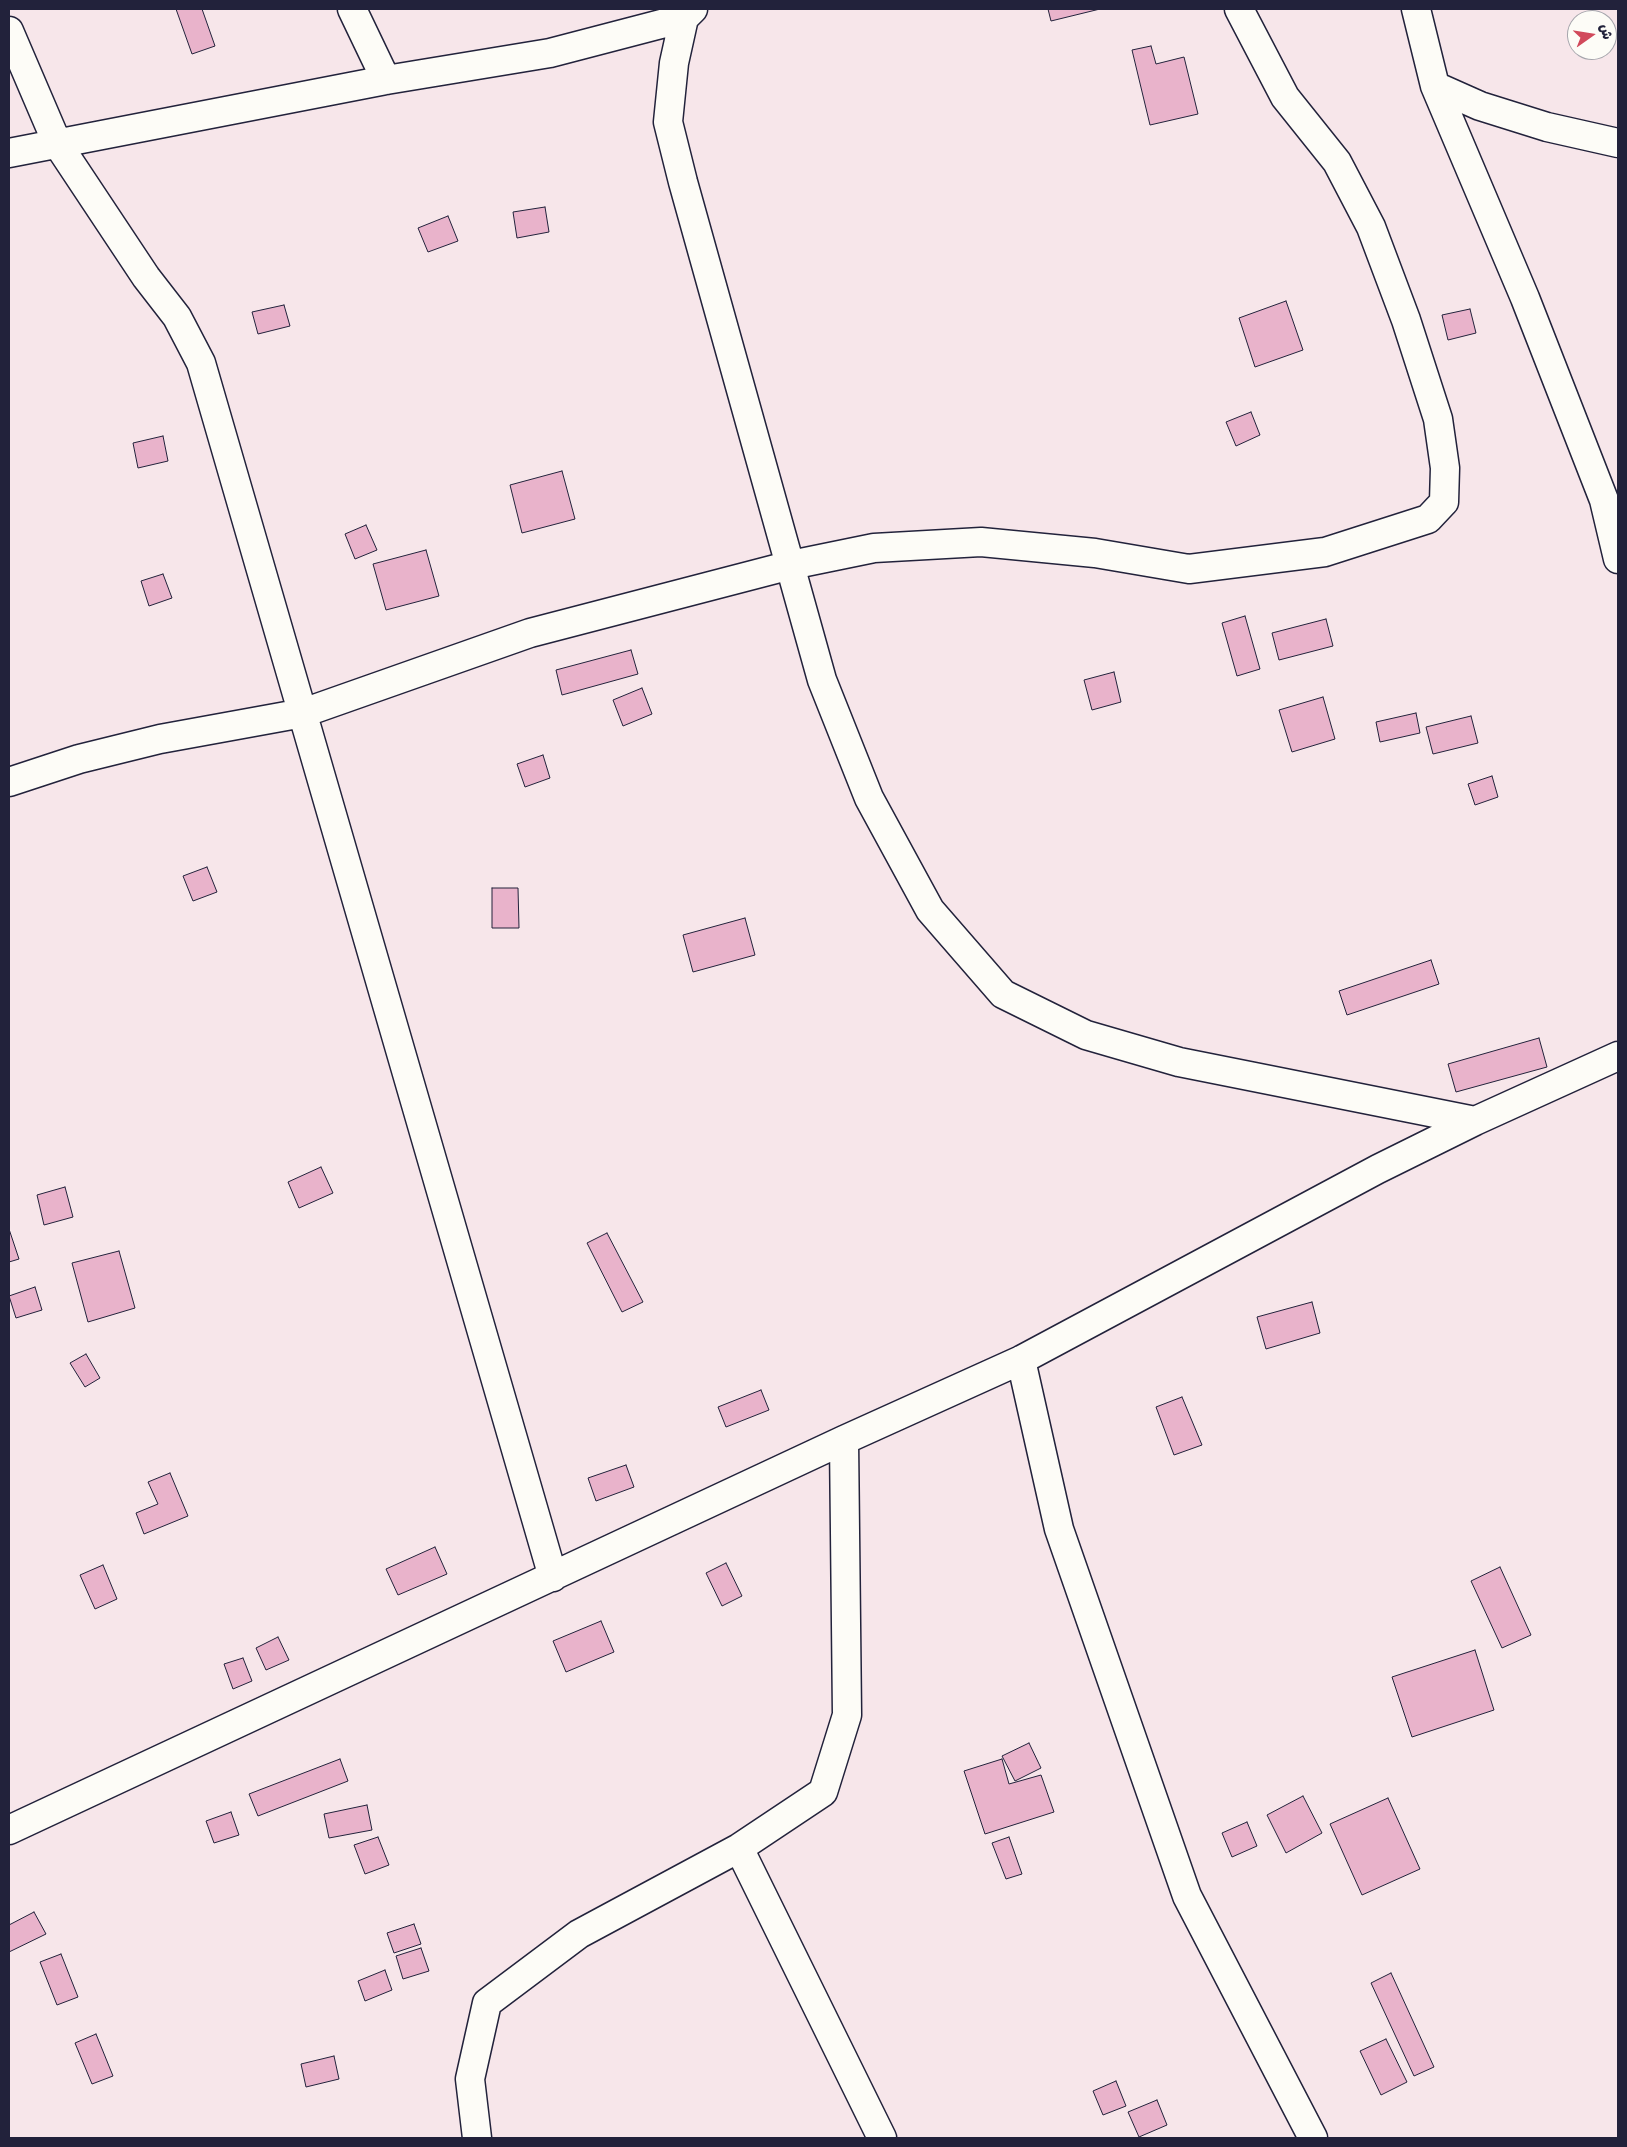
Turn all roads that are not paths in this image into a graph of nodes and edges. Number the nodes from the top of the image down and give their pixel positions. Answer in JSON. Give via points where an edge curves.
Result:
{"nodes":[{"id":1,"x":352,"y":9,"type":"edge"},
{"id":2,"x":1239,"y":9,"type":"edge"},
{"id":3,"x":1416,"y":9,"type":"edge"},
{"id":4,"x":689,"y":13,"type":"edge"},
{"id":5,"x":9,"y":31,"type":"edge"},
{"id":6,"x":386,"y":80,"type":"junction"},
{"id":7,"x":1435,"y":86,"type":"junction"},
{"id":8,"x":57,"y":143,"type":"junction"},
{"id":9,"x":1618,"y":143,"type":"edge"},
{"id":10,"x":9,"y":153,"type":"edge"},
{"id":11,"x":1618,"y":559,"type":"edge"},
{"id":12,"x":791,"y":565,"type":"junction"},
{"id":13,"x":303,"y":713,"type":"junction"},
{"id":14,"x":9,"y":782,"type":"edge"},
{"id":15,"x":1618,"y":1056,"type":"edge"},
{"id":16,"x":1475,"y":1121,"type":"junction"},
{"id":17,"x":1021,"y":1360,"type":"junction"},
{"id":18,"x":844,"y":1440,"type":"junction"},
{"id":19,"x":552,"y":1577,"type":"junction"},
{"id":20,"x":9,"y":1830,"type":"edge"},
{"id":21,"x":739,"y":1848,"type":"junction"},
{"id":22,"x":478,"y":2138,"type":"edge"},
{"id":23,"x":882,"y":2138,"type":"edge"},
{"id":24,"x":1313,"y":2138,"type":"edge"}],
"edges":[{"from":1,"to":6,"type":"street"},
{"from":2,"to":12,"type":"street","via":[[1285,97],[1337,162],[1371,227],[1438,419],[1445,468],[1444,502],[1428,519],[1325,552],[1189,569],[1095,553],[981,542],[874,548]]},
{"from":3,"to":7,"type":"street"},
{"from":4,"to":6,"type":"street","via":[[550,53]]},
{"from":4,"to":12,"type":"street","via":[[674,63],[668,122]]},
{"from":5,"to":8,"type":"street"},
{"from":6,"to":8,"type":"street"},
{"from":7,"to":9,"type":"street","via":[[1480,106]]},
{"from":7,"to":11,"type":"street","via":[[1526,298],[1604,500]]},
{"from":8,"to":10,"type":"street"},
{"from":8,"to":13,"type":"street","via":[[146,277],[177,317],[201,363]]},
{"from":12,"to":13,"type":"street","via":[[530,633]]},
{"from":12,"to":16,"type":"street","via":[[822,680],[869,798],[930,910],[1003,994],[1086,1035],[1179,1062]]},
{"from":13,"to":14,"type":"street","via":[[160,739],[79,759]]},
{"from":13,"to":19,"type":"street"},
{"from":15,"to":16,"type":"street"},
{"from":16,"to":17,"type":"street","via":[[1378,1169]]},
{"from":17,"to":18,"type":"street"},
{"from":17,"to":24,"type":"street","via":[[1059,1529],[1187,1896]]},
{"from":18,"to":19,"type":"street"},
{"from":18,"to":21,"type":"street","via":[[848,1715],[824,1792]]},
{"from":19,"to":20,"type":"street"},
{"from":21,"to":22,"type":"street","via":[[579,1934],[487,2003],[470,2079]]},
{"from":21,"to":23,"type":"street"}]}
